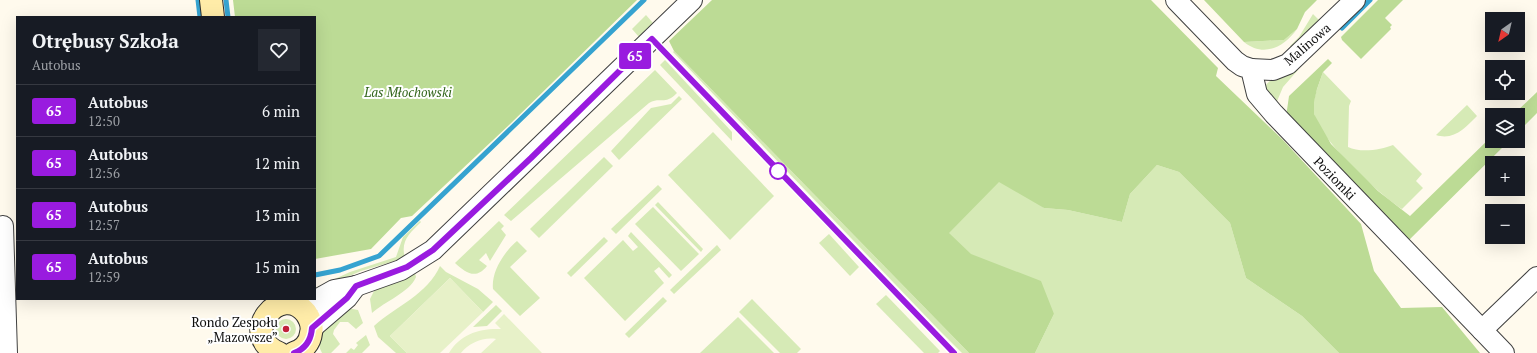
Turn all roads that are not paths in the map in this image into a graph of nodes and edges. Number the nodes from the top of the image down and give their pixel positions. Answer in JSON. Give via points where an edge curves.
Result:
{"nodes":[{"id":1,"x":211,"y":0,"type":"edge"},
{"id":2,"x":692,"y":0,"type":"edge"},
{"id":3,"x":1176,"y":0,"type":"edge"},
{"id":4,"x":1355,"y":0,"type":"edge"},
{"id":5,"x":213,"y":16,"type":"edge"},
{"id":6,"x":1251,"y":69,"type":"junction"},
{"id":7,"x":7,"y":226,"type":"edge"},
{"id":8,"x":1537,"y":277,"type":"edge"},
{"id":9,"x":356,"y":286,"type":"junction"},
{"id":10,"x":256,"y":300,"type":"edge"},
{"id":11,"x":289,"y":303,"type":"edge"},
{"id":12,"x":263,"y":319,"type":"junction"},
{"id":13,"x":1482,"y":330,"type":"junction"},
{"id":14,"x":306,"y":345,"type":"edge"},
{"id":15,"x":271,"y":350,"type":"edge"},
{"id":16,"x":7,"y":353,"type":"edge"},
{"id":17,"x":1504,"y":353,"type":"edge"}],
"edges":[{"from":1,"to":5,"type":"main road"},
{"from":2,"to":9,"type":"street","via":[[433,250],[407,267]]},
{"from":3,"to":6,"type":"street","via":[[1235,61]]},
{"from":4,"to":6,"type":"street","name":"Malinowa","via":[[1288,64],[1273,70]]},
{"from":6,"to":13,"type":"street","name":"Poziomki","via":[[1257,94],[1274,114]]},
{"from":7,"to":16,"type":"street"},
{"from":8,"to":13,"type":"street"},
{"from":9,"to":11,"type":"street","via":[[334,290],[309,304]]},
{"from":9,"to":14,"type":"street"},
{"from":10,"to":12,"type":"main road"},
{"from":11,"to":12,"type":"main road","via":[[272,308]]},
{"from":11,"to":14,"type":"main road","via":[[308,316]]},
{"from":12,"to":15,"type":"main road","via":[[262,335]]},
{"from":13,"to":17,"type":"street","name":"Poziomki"}]}
